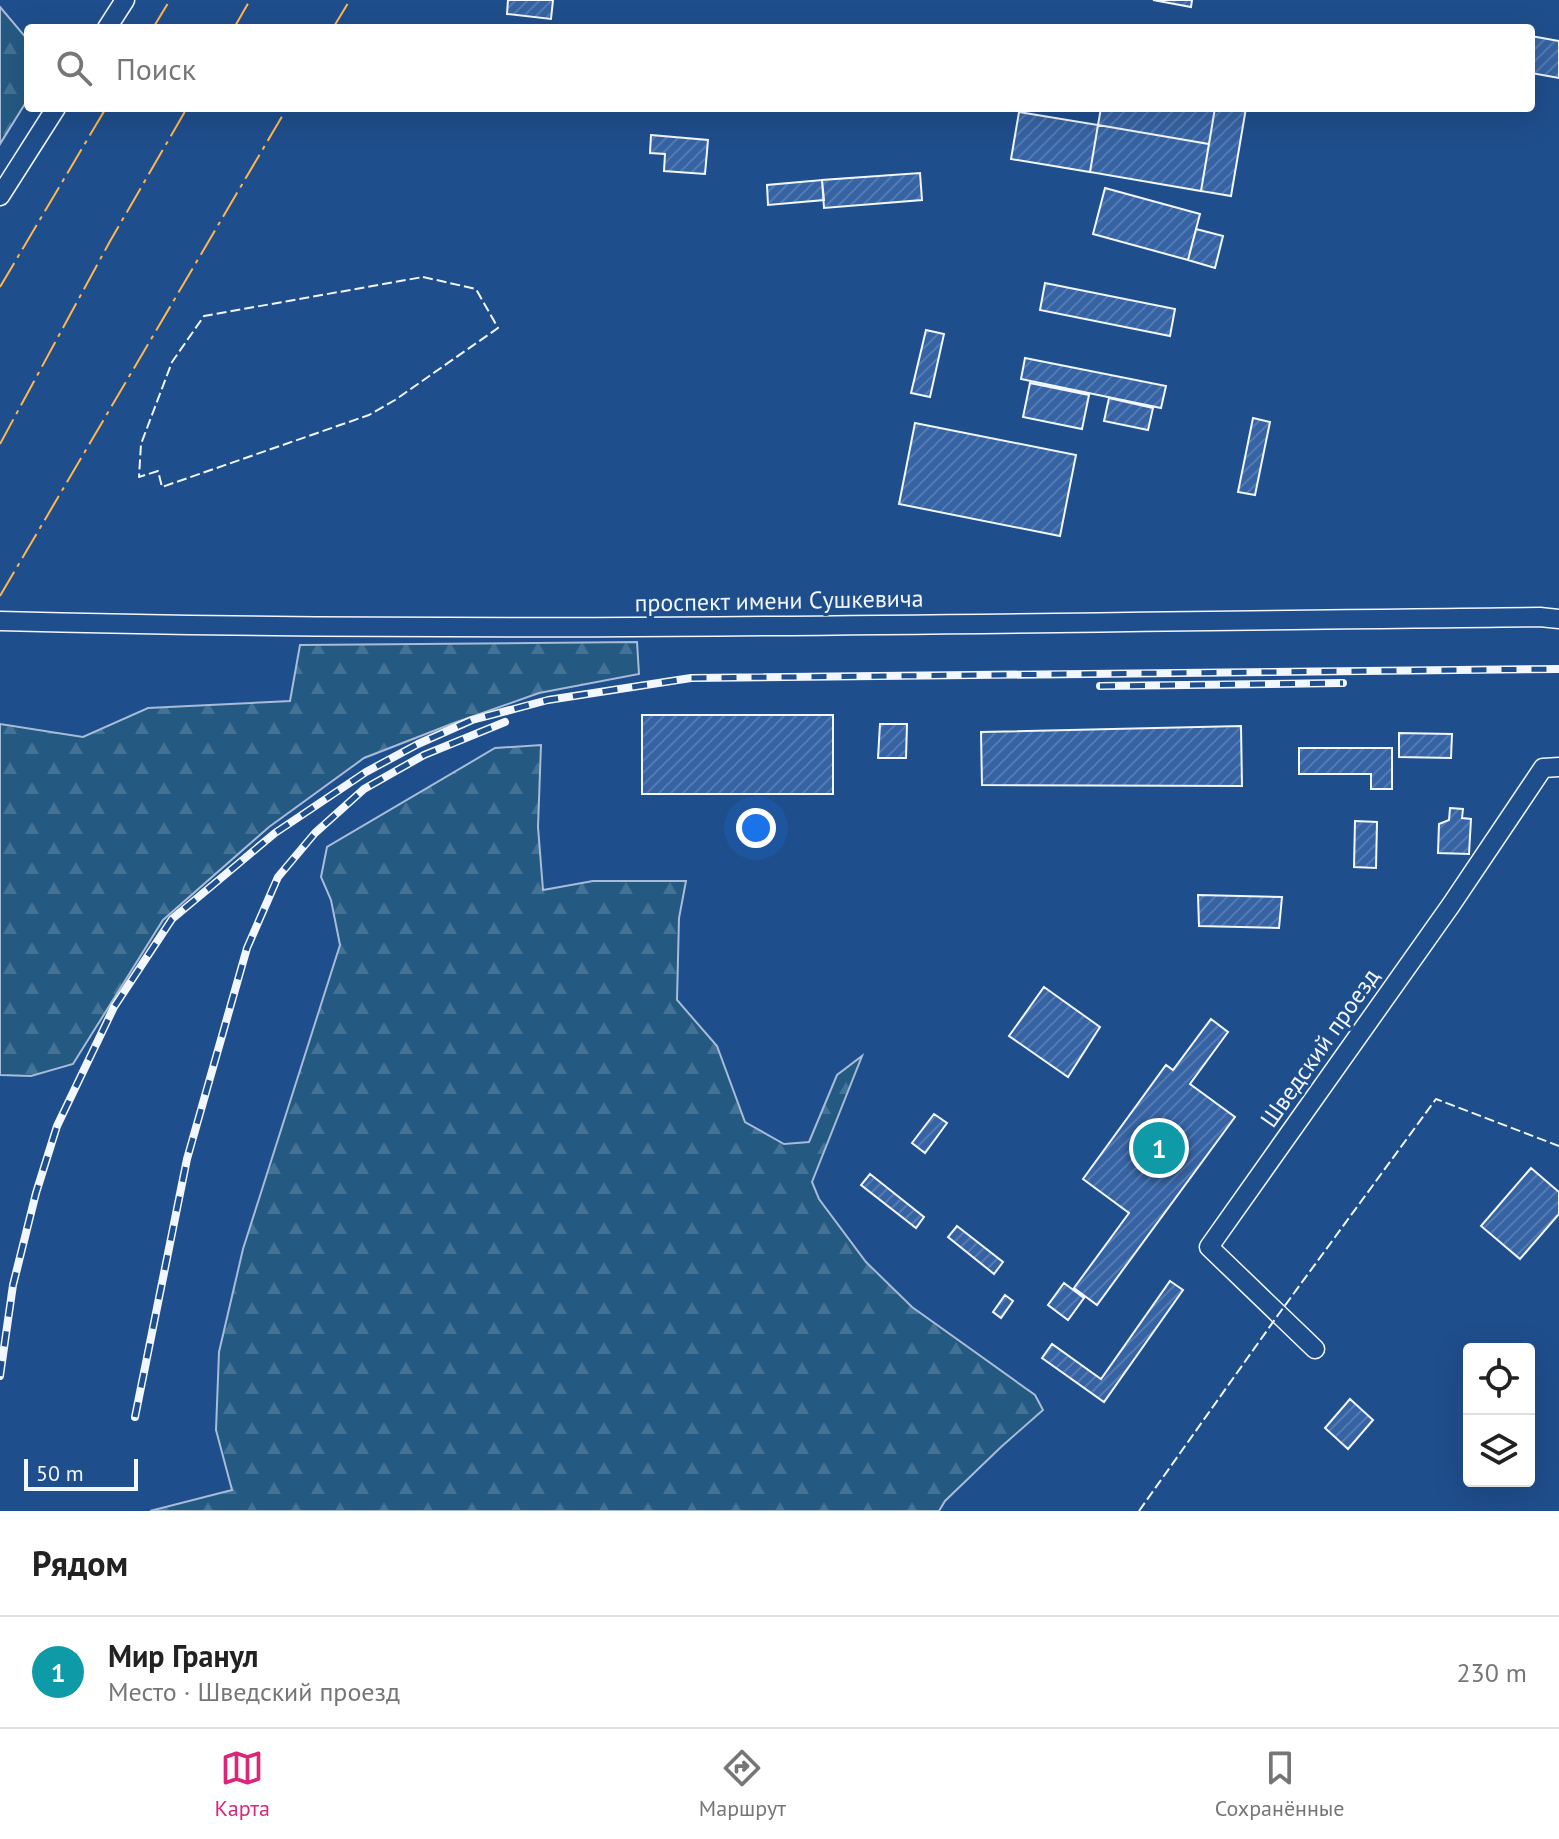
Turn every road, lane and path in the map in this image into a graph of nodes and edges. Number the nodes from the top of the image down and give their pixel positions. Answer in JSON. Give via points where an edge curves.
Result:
{"nodes":[{"id":1,"x":125,"y":0,"type":"edge"},
{"id":2,"x":110,"y":24,"type":"edge"},
{"id":3,"x":53,"y":112,"type":"edge"},
{"id":4,"x":0,"y":196,"type":"edge"},
{"id":5,"x":1559,"y":619,"type":"edge"},
{"id":6,"x":0,"y":621,"type":"edge"},
{"id":7,"x":1559,"y":767,"type":"edge"},
{"id":8,"x":1315,"y":1349,"type":"dead end"}],
"edges":[{"from":1,"to":2,"type":"street"},
{"from":3,"to":4,"type":"street"},
{"from":5,"to":6,"type":"street","name":"проспект имени Сушкевича","via":[[649,626]]},
{"from":7,"to":8,"type":"street","name":"Шведский проезд","via":[[1543,768],[1209,1247]]}]}
